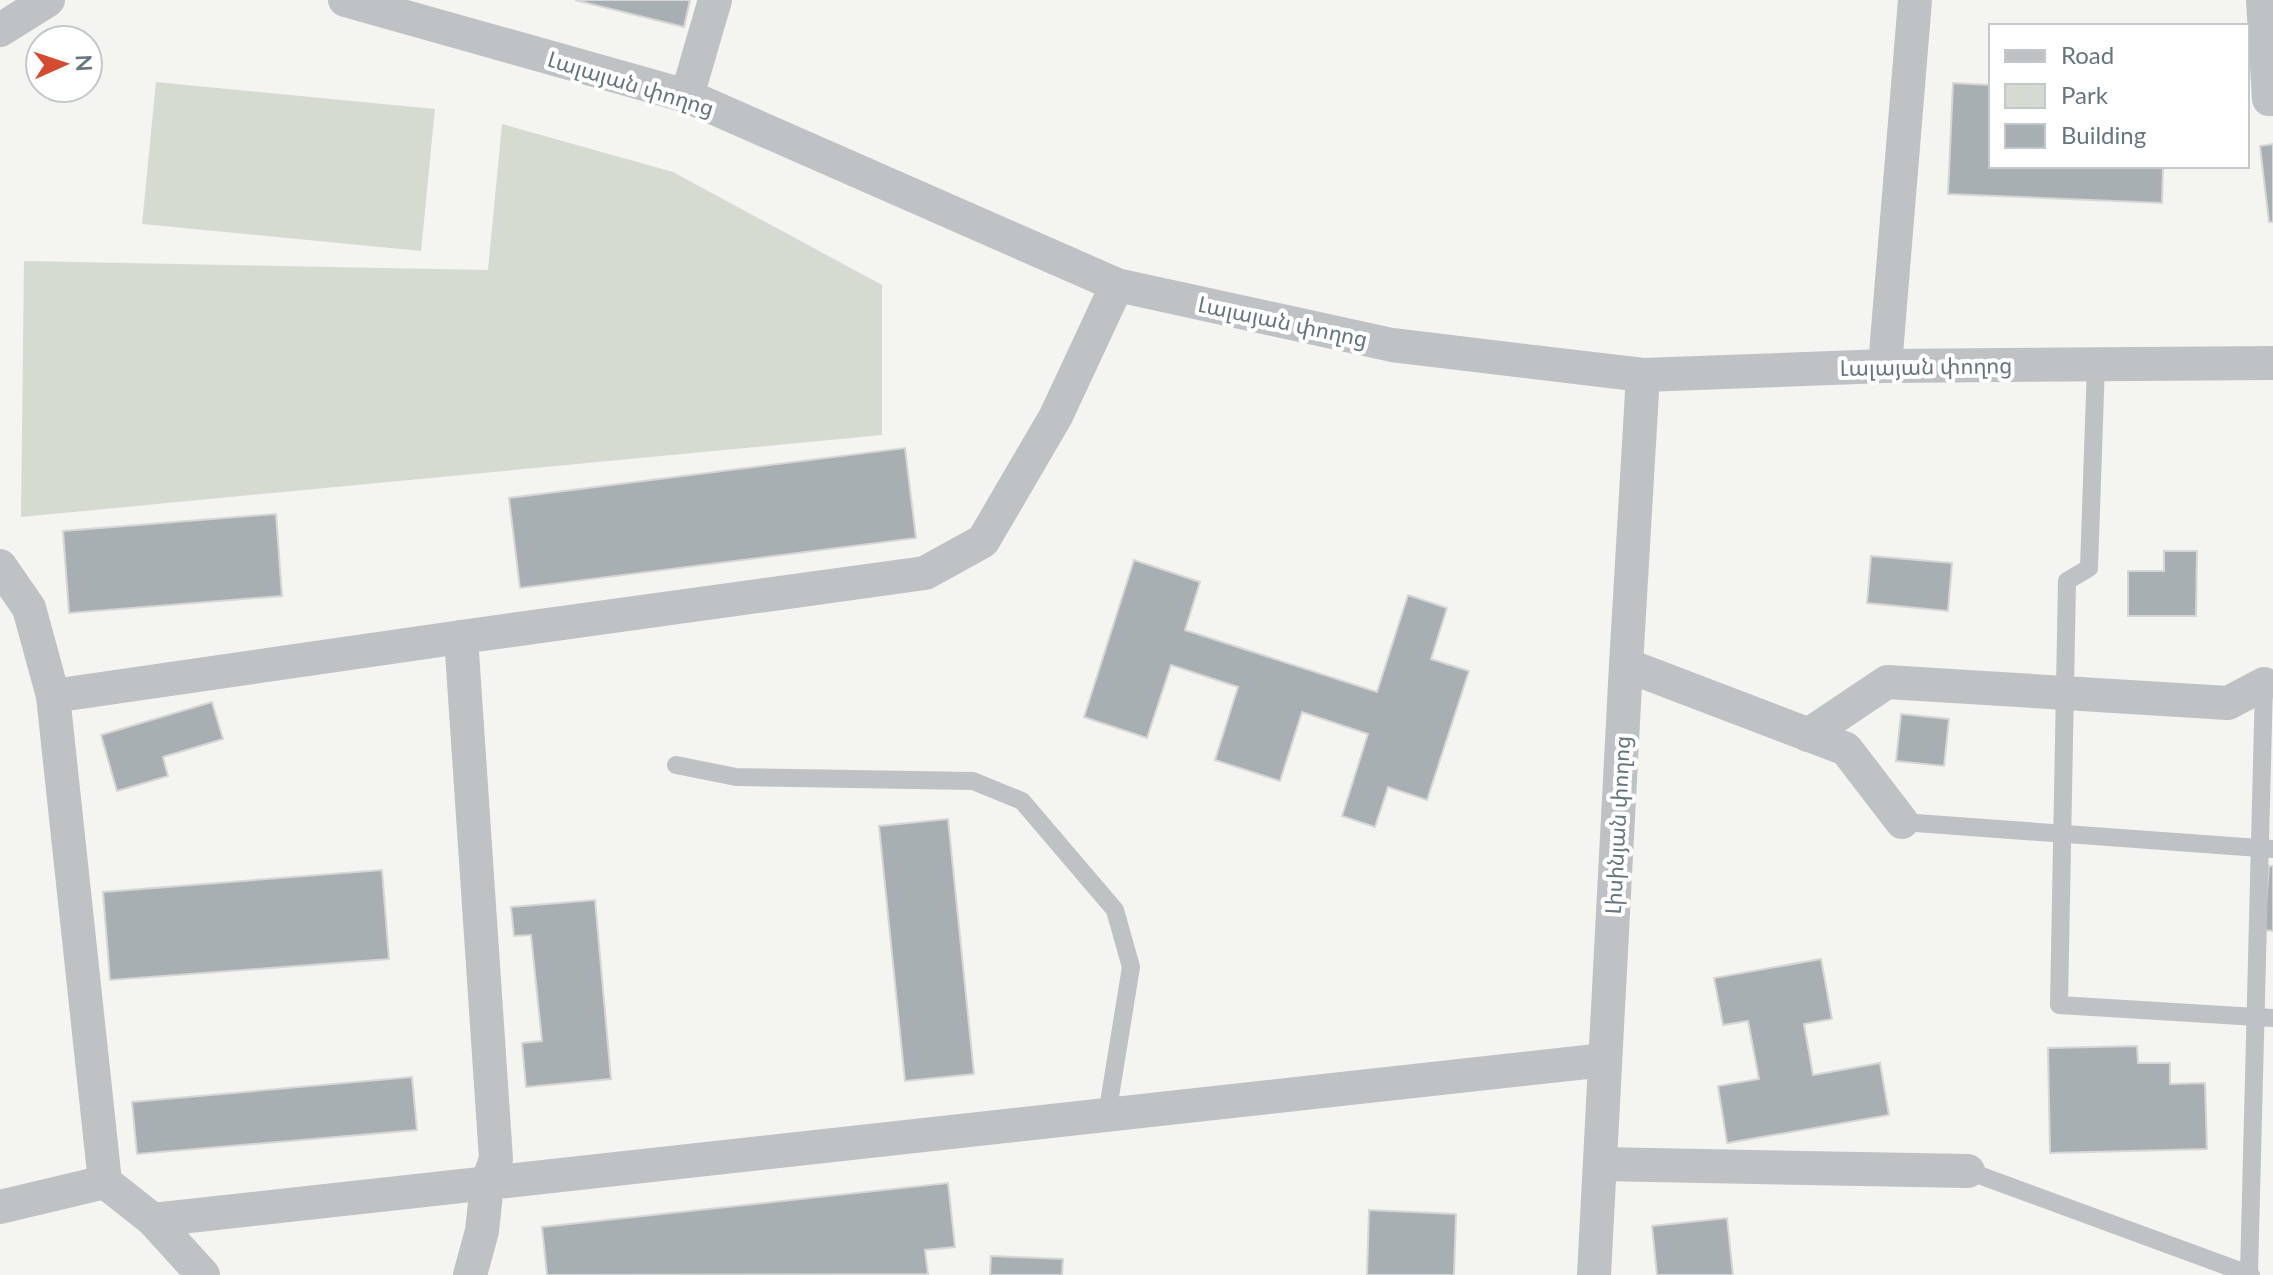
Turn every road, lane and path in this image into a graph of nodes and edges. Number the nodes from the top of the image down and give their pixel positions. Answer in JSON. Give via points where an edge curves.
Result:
{"nodes":[{"id":1,"x":48,"y":0,"type":"edge"},
{"id":2,"x":345,"y":0,"type":"edge"},
{"id":3,"x":715,"y":0,"type":"edge"},
{"id":4,"x":1915,"y":0,"type":"edge"},
{"id":5,"x":2263,"y":0,"type":"edge"},
{"id":6,"x":0,"y":30,"type":"edge"},
{"id":7,"x":687,"y":96,"type":"junction"},
{"id":8,"x":2273,"y":99,"type":"edge"},
{"id":9,"x":1117,"y":285,"type":"junction"},
{"id":10,"x":2273,"y":363,"type":"edge"},
{"id":11,"x":2096,"y":364,"type":"junction"},
{"id":12,"x":1885,"y":366,"type":"junction"},
{"id":13,"x":1643,"y":375,"type":"junction"},
{"id":14,"x":0,"y":566,"type":"edge"},
{"id":15,"x":461,"y":637,"type":"junction"},
{"id":16,"x":1626,"y":665,"type":"junction"},
{"id":17,"x":2269,"y":684,"type":"edge"},
{"id":18,"x":2063,"y":693,"type":"junction"},
{"id":19,"x":53,"y":696,"type":"junction"},
{"id":20,"x":1808,"y":735,"type":"junction"},
{"id":21,"x":676,"y":765,"type":"dead end"},
{"id":22,"x":1902,"y":822,"type":"joint"},
{"id":23,"x":2063,"y":834,"type":"junction"},
{"id":24,"x":2266,"y":848,"type":"edge"},
{"id":25,"x":2264,"y":1017,"type":"edge"},
{"id":26,"x":1605,"y":1060,"type":"junction"},
{"id":27,"x":1107,"y":1115,"type":"junction"},
{"id":28,"x":1600,"y":1164,"type":"junction"},
{"id":29,"x":1968,"y":1171,"type":"joint"},
{"id":30,"x":105,"y":1182,"type":"junction"},
{"id":31,"x":487,"y":1184,"type":"junction"},
{"id":32,"x":0,"y":1207,"type":"edge"},
{"id":33,"x":153,"y":1220,"type":"junction"},
{"id":34,"x":2250,"y":1274,"type":"edge"},
{"id":35,"x":203,"y":1275,"type":"edge"},
{"id":36,"x":470,"y":1275,"type":"edge"},
{"id":37,"x":1594,"y":1275,"type":"edge"}],
"edges":[{"from":1,"to":6,"type":"street"},
{"from":2,"to":7,"type":"street","name":"Լալայան փողոց"},
{"from":3,"to":7,"type":"street"},
{"from":4,"to":12,"type":"street"},
{"from":5,"to":8,"type":"street"},
{"from":7,"to":9,"type":"street","name":"Լալայան փողոց"},
{"from":9,"to":13,"type":"street","name":"Լալայան փողոց","via":[[1392,345]]},
{"from":9,"to":15,"type":"street","via":[[1056,416],[983,541],[925,573]]},
{"from":10,"to":11,"type":"street","name":"Լալայան փողոց"},
{"from":11,"to":12,"type":"street","name":"Լալայան փողոց"},
{"from":11,"to":18,"type":"lane","via":[[2089,568],[2067,581]]},
{"from":12,"to":13,"type":"street","name":"Լալայան փողոց"},
{"from":13,"to":16,"type":"street","name":"Լիսինյան փողոց"},
{"from":14,"to":19,"type":"street","via":[[29,608]]},
{"from":15,"to":19,"type":"street"},
{"from":15,"to":31,"type":"street","via":[[496,1159]]},
{"from":16,"to":20,"type":"street"},
{"from":16,"to":26,"type":"street","name":"Լիսինյան փողոց"},
{"from":17,"to":18,"type":"street","via":[[2228,703]]},
{"from":17,"to":24,"type":"lane"},
{"from":18,"to":20,"type":"street","via":[[1887,682]]},
{"from":18,"to":23,"type":"lane"},
{"from":19,"to":30,"type":"street"},
{"from":20,"to":22,"type":"street","via":[[1846,749]]},
{"from":21,"to":27,"type":"lane","via":[[736,777],[973,781],[1022,801],[1115,910],[1131,967]]},
{"from":22,"to":23,"type":"lane"},
{"from":23,"to":24,"type":"lane"},
{"from":23,"to":25,"type":"lane","via":[[2059,1005]]},
{"from":24,"to":25,"type":"lane"},
{"from":25,"to":34,"type":"lane"},
{"from":26,"to":27,"type":"street"},
{"from":26,"to":28,"type":"street","name":"Լիսինյան փողոց"},
{"from":27,"to":31,"type":"street"},
{"from":28,"to":29,"type":"street"},
{"from":28,"to":37,"type":"street","name":"Լիսինյան փողոց"},
{"from":29,"to":34,"type":"lane"},
{"from":30,"to":32,"type":"street"},
{"from":30,"to":33,"type":"street"},
{"from":31,"to":33,"type":"street"},
{"from":31,"to":36,"type":"street"},
{"from":33,"to":35,"type":"street"}]}
